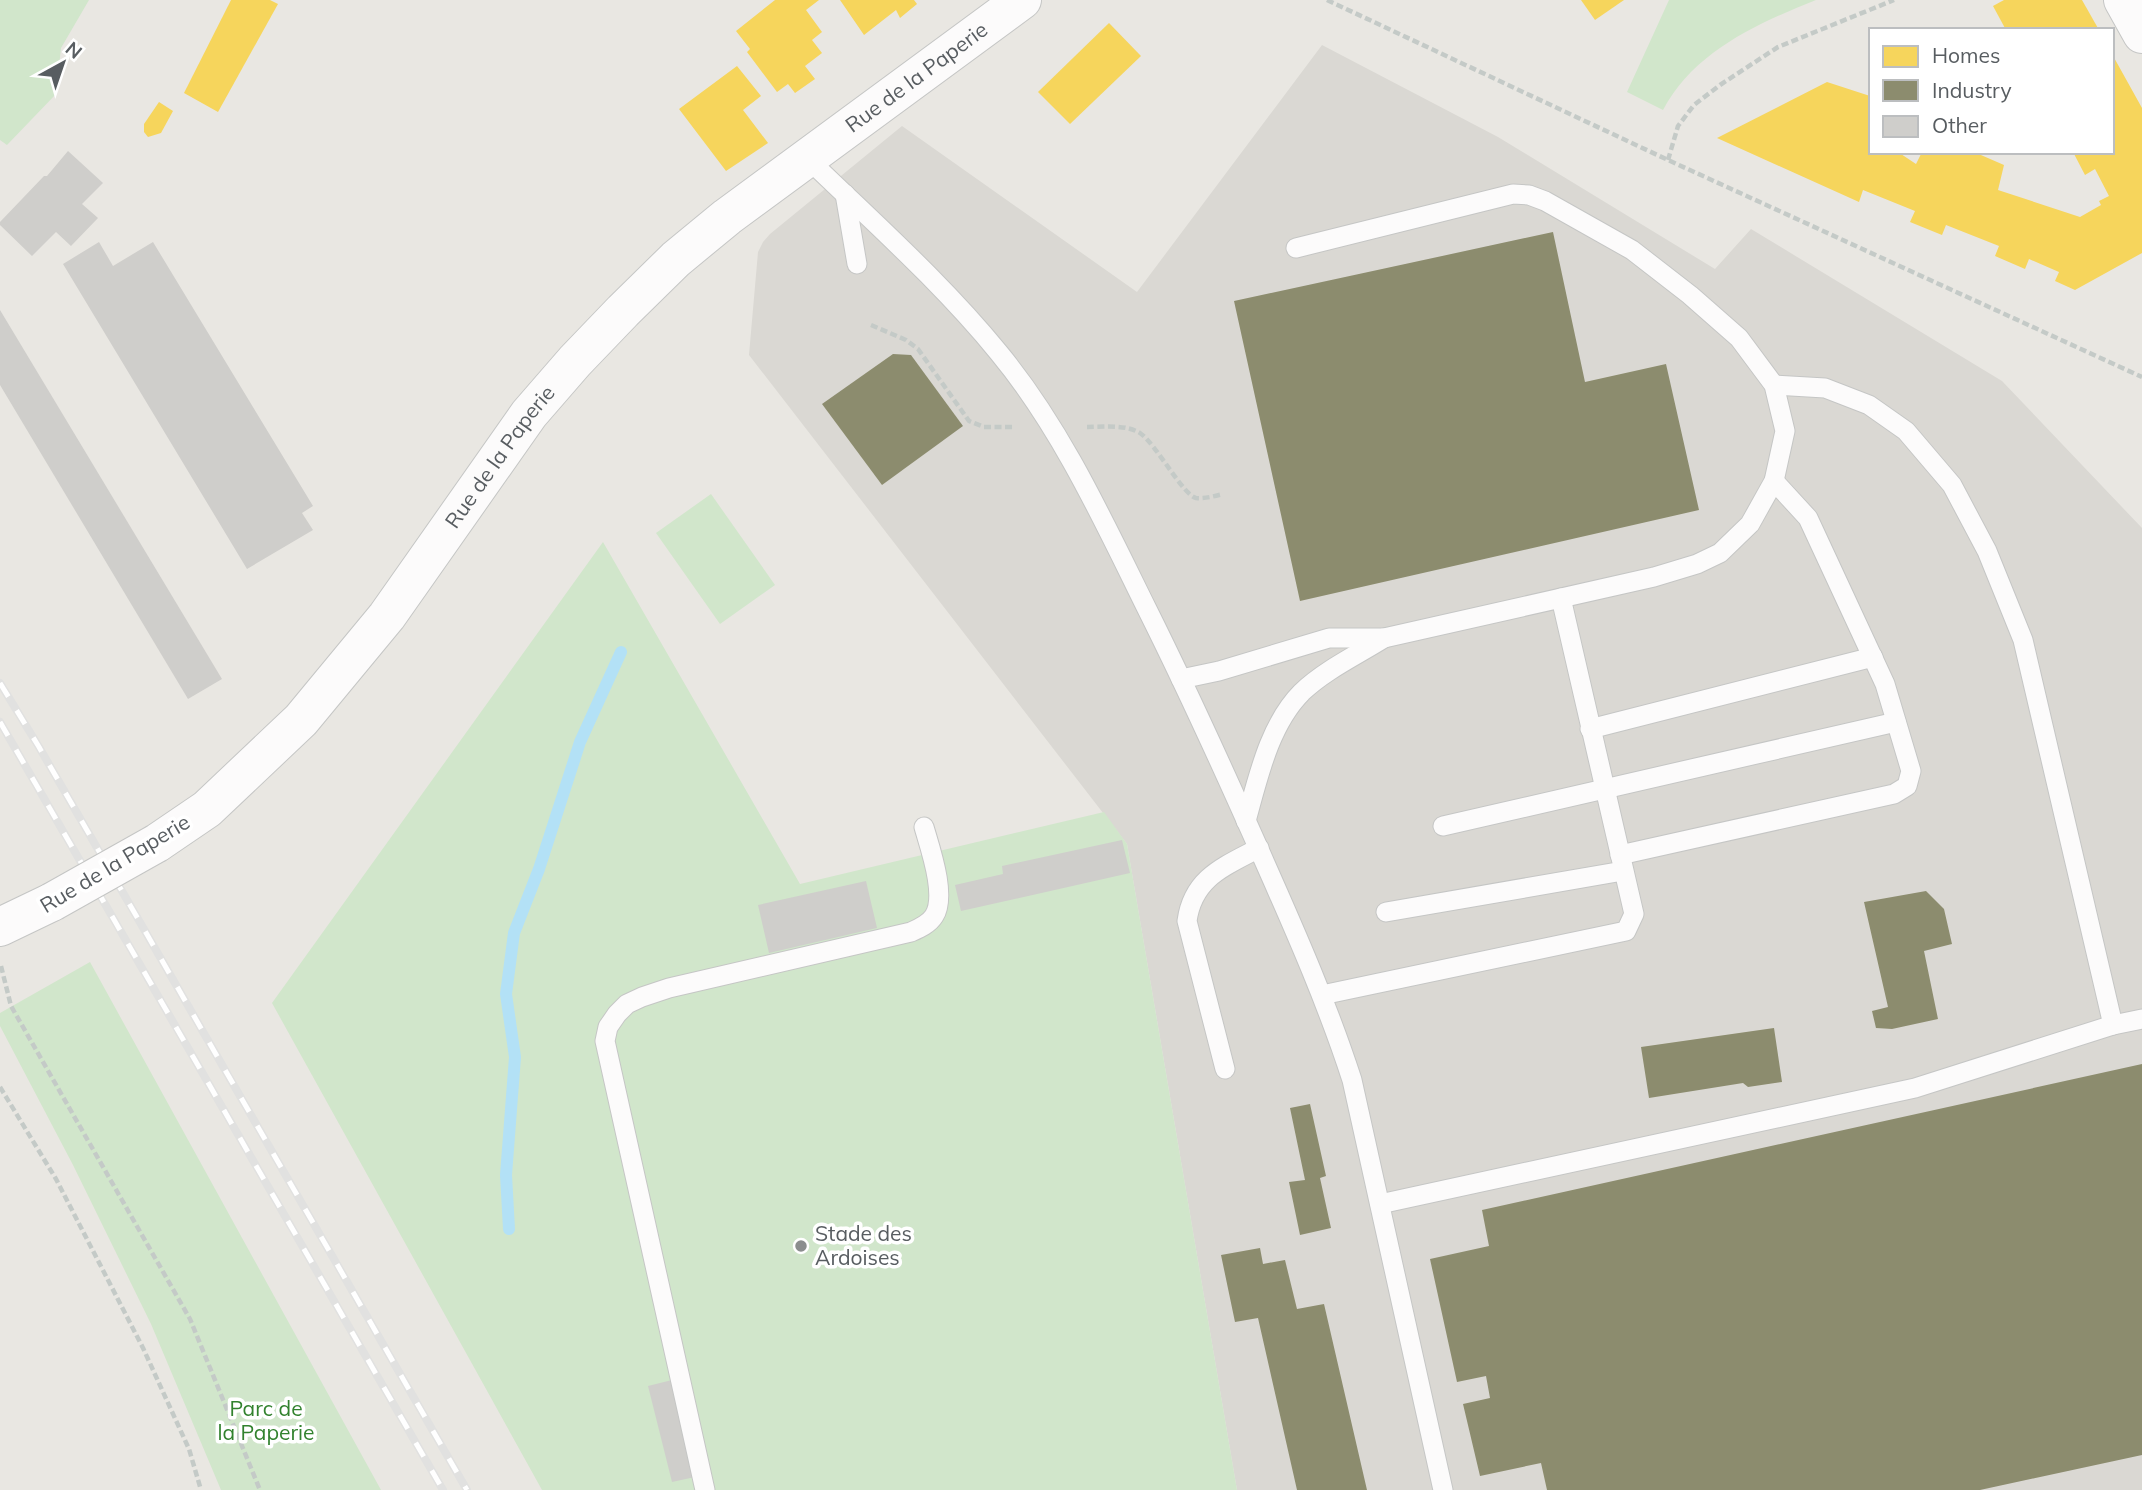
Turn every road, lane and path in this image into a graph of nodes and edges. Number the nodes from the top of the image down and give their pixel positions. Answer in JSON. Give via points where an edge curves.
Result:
{"nodes":[{"id":1,"x":1022,"y":0,"type":"edge"},
{"id":2,"x":1327,"y":0,"type":"edge"},
{"id":3,"x":1894,"y":0,"type":"edge"},
{"id":4,"x":2123,"y":0,"type":"edge"},
{"id":5,"x":2142,"y":34,"type":"edge"},
{"id":6,"x":808,"y":159,"type":"junction"},
{"id":7,"x":1668,"y":160,"type":"junction"},
{"id":8,"x":845,"y":194,"type":"junction"},
{"id":9,"x":1296,"y":248,"type":"dead end"},
{"id":10,"x":857,"y":264,"type":"dead end"},
{"id":11,"x":2142,"y":377,"type":"edge"},
{"id":12,"x":1774,"y":385,"type":"junction"},
{"id":13,"x":1773,"y":481,"type":"junction"},
{"id":14,"x":1560,"y":598,"type":"junction"},
{"id":15,"x":1384,"y":638,"type":"junction"},
{"id":16,"x":1873,"y":657,"type":"junction"},
{"id":17,"x":1181,"y":679,"type":"junction"},
{"id":18,"x":1896,"y":722,"type":"junction"},
{"id":19,"x":1590,"y":729,"type":"junction"},
{"id":20,"x":1605,"y":790,"type":"junction"},
{"id":21,"x":1246,"y":821,"type":"junction"},
{"id":22,"x":1443,"y":826,"type":"dead end"},
{"id":23,"x":924,"y":827,"type":"dead end"},
{"id":24,"x":1259,"y":848,"type":"junction"},
{"id":25,"x":1622,"y":863,"type":"junction"},
{"id":26,"x":1386,"y":912,"type":"dead end"},
{"id":27,"x":0,"y":927,"type":"edge"},
{"id":28,"x":0,"y":961,"type":"edge"},
{"id":29,"x":1322,"y":995,"type":"junction"},
{"id":30,"x":2142,"y":1019,"type":"edge"},
{"id":31,"x":2113,"y":1025,"type":"junction"},
{"id":32,"x":1225,"y":1069,"type":"dead end"},
{"id":33,"x":0,"y":1087,"type":"edge"},
{"id":34,"x":1380,"y":1204,"type":"junction"},
{"id":35,"x":201,"y":1490,"type":"edge"},
{"id":36,"x":260,"y":1490,"type":"edge"},
{"id":37,"x":705,"y":1490,"type":"edge"},
{"id":38,"x":1443,"y":1490,"type":"edge"}],
"edges":[{"from":1,"to":6,"type":"street","name":"Rue de la Paperie"},
{"from":2,"to":7,"type":"path"},
{"from":3,"to":7,"type":"path","via":[[1778,47],[1720,85],[1694,105],[1678,126]]},
{"from":4,"to":5,"type":"street"},
{"from":6,"to":8,"type":"lane"},
{"from":6,"to":27,"type":"street","name":"Rue de la Paperie","bridge":true,"via":[[676,260],[575,361],[529,414],[387,616],[301,720],[207,809],[157,843]]},
{"from":7,"to":11,"type":"path"},
{"from":8,"to":10,"type":"lane"},
{"from":8,"to":17,"type":"lane","via":[[967,316],[1026,389],[1092,502]]},
{"from":9,"to":12,"type":"lane","via":[[1513,194],[1529,195],[1632,250],[1739,338]]},
{"from":12,"to":13,"type":"lane","via":[[1784,431]]},
{"from":12,"to":31,"type":"lane","via":[[1825,388],[1869,405],[1906,431],[1958,496],[1987,551],[2023,640]]},
{"from":13,"to":14,"type":"lane","via":[[1750,524],[1720,553],[1654,577]]},
{"from":13,"to":16,"type":"lane","via":[[1808,519]]},
{"from":14,"to":15,"type":"lane"},
{"from":14,"to":19,"type":"lane"},
{"from":15,"to":17,"type":"lane","via":[[1329,638]]},
{"from":15,"to":21,"type":"lane","via":[[1301,693],[1278,727],[1262,764]]},
{"from":16,"to":18,"type":"lane"},
{"from":16,"to":19,"type":"lane"},
{"from":17,"to":21,"type":"lane"},
{"from":18,"to":20,"type":"lane"},
{"from":18,"to":25,"type":"lane","via":[[1911,772],[1907,786],[1894,794]]},
{"from":19,"to":20,"type":"lane"},
{"from":20,"to":22,"type":"lane"},
{"from":20,"to":25,"type":"lane"},
{"from":21,"to":24,"type":"lane"},
{"from":23,"to":37,"type":"lane","via":[[939,899],[924,926],[669,988],[627,1004],[608,1027],[606,1041]]},
{"from":24,"to":29,"type":"lane"},
{"from":24,"to":32,"type":"lane","via":[[1200,886],[1190,902],[1187,921]]},
{"from":25,"to":26,"type":"lane"},
{"from":25,"to":29,"type":"lane","via":[[1634,914],[1626,931]]},
{"from":28,"to":36,"type":"path","via":[[11,1006],[190,1319]]},
{"from":29,"to":34,"type":"lane","via":[[1352,1080]]},
{"from":30,"to":31,"type":"lane"},
{"from":31,"to":34,"type":"lane","via":[[1915,1088]]},
{"from":33,"to":35,"type":"path","via":[[56,1179],[143,1348],[189,1449]]},
{"from":34,"to":38,"type":"lane"}]}
